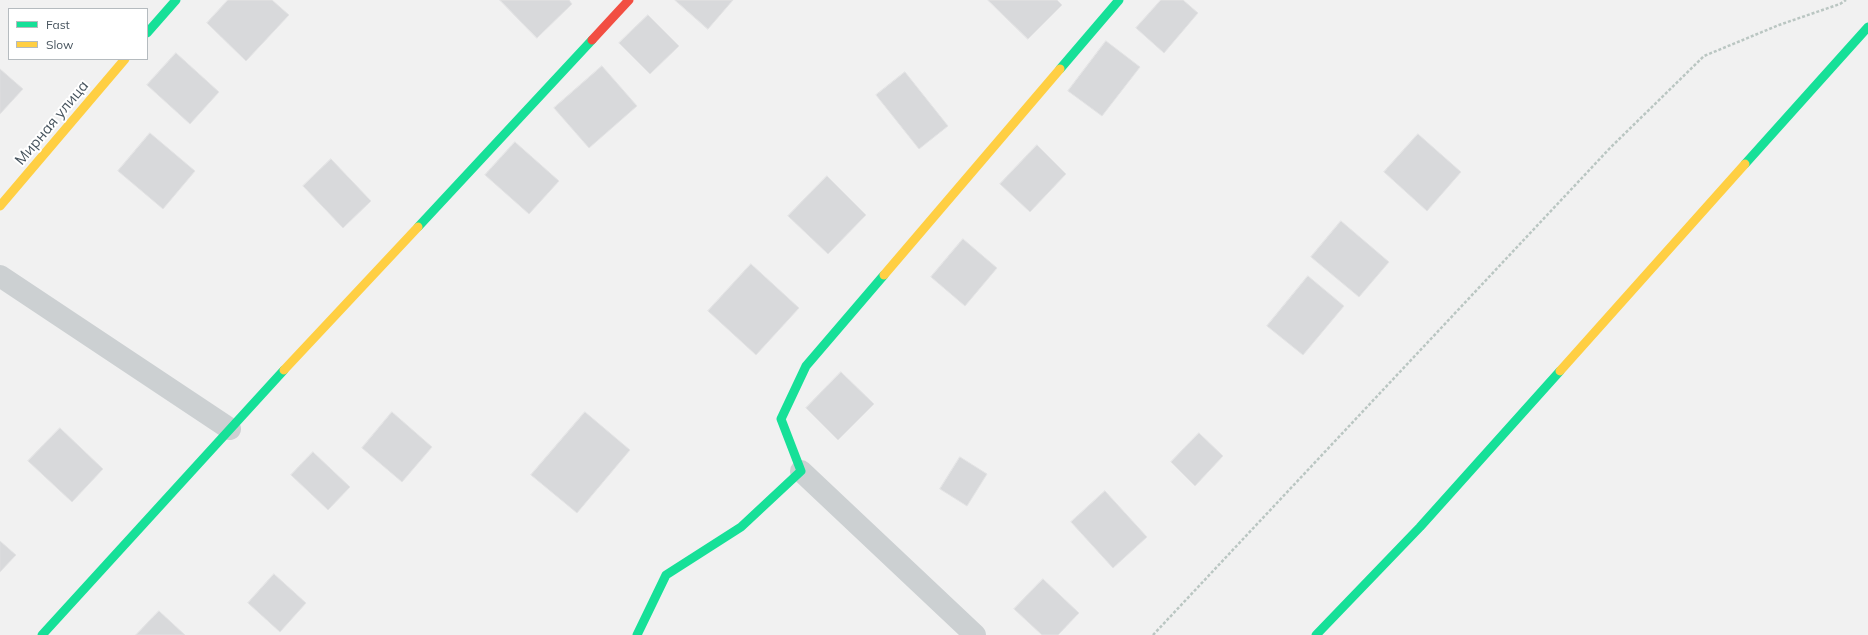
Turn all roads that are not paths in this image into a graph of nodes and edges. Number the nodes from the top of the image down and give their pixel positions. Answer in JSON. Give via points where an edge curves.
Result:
{"nodes":[{"id":1,"x":176,"y":0,"type":"edge"},
{"id":2,"x":629,"y":0,"type":"edge"},
{"id":3,"x":1119,"y":0,"type":"edge"},
{"id":4,"x":1868,"y":27,"type":"edge"},
{"id":5,"x":148,"y":33,"type":"edge"},
{"id":6,"x":124,"y":60,"type":"edge"},
{"id":7,"x":0,"y":206,"type":"edge"},
{"id":8,"x":0,"y":276,"type":"edge"},
{"id":9,"x":230,"y":429,"type":"junction"},
{"id":10,"x":801,"y":471,"type":"junction"},
{"id":11,"x":42,"y":635,"type":"edge"},
{"id":12,"x":637,"y":635,"type":"edge"},
{"id":13,"x":975,"y":635,"type":"edge"},
{"id":14,"x":1316,"y":635,"type":"edge"}],
"edges":[{"from":1,"to":5,"type":"street"},
{"from":2,"to":9,"type":"street"},
{"from":3,"to":10,"type":"street","via":[[806,366],[782,419]]},
{"from":4,"to":14,"type":"street","via":[[1425,521]]},
{"from":6,"to":7,"type":"street","name":"Мирная улица"},
{"from":8,"to":9,"type":"street"},
{"from":9,"to":11,"type":"street"},
{"from":10,"to":12,"type":"street","via":[[741,527],[666,575]]},
{"from":10,"to":13,"type":"street"}]}
